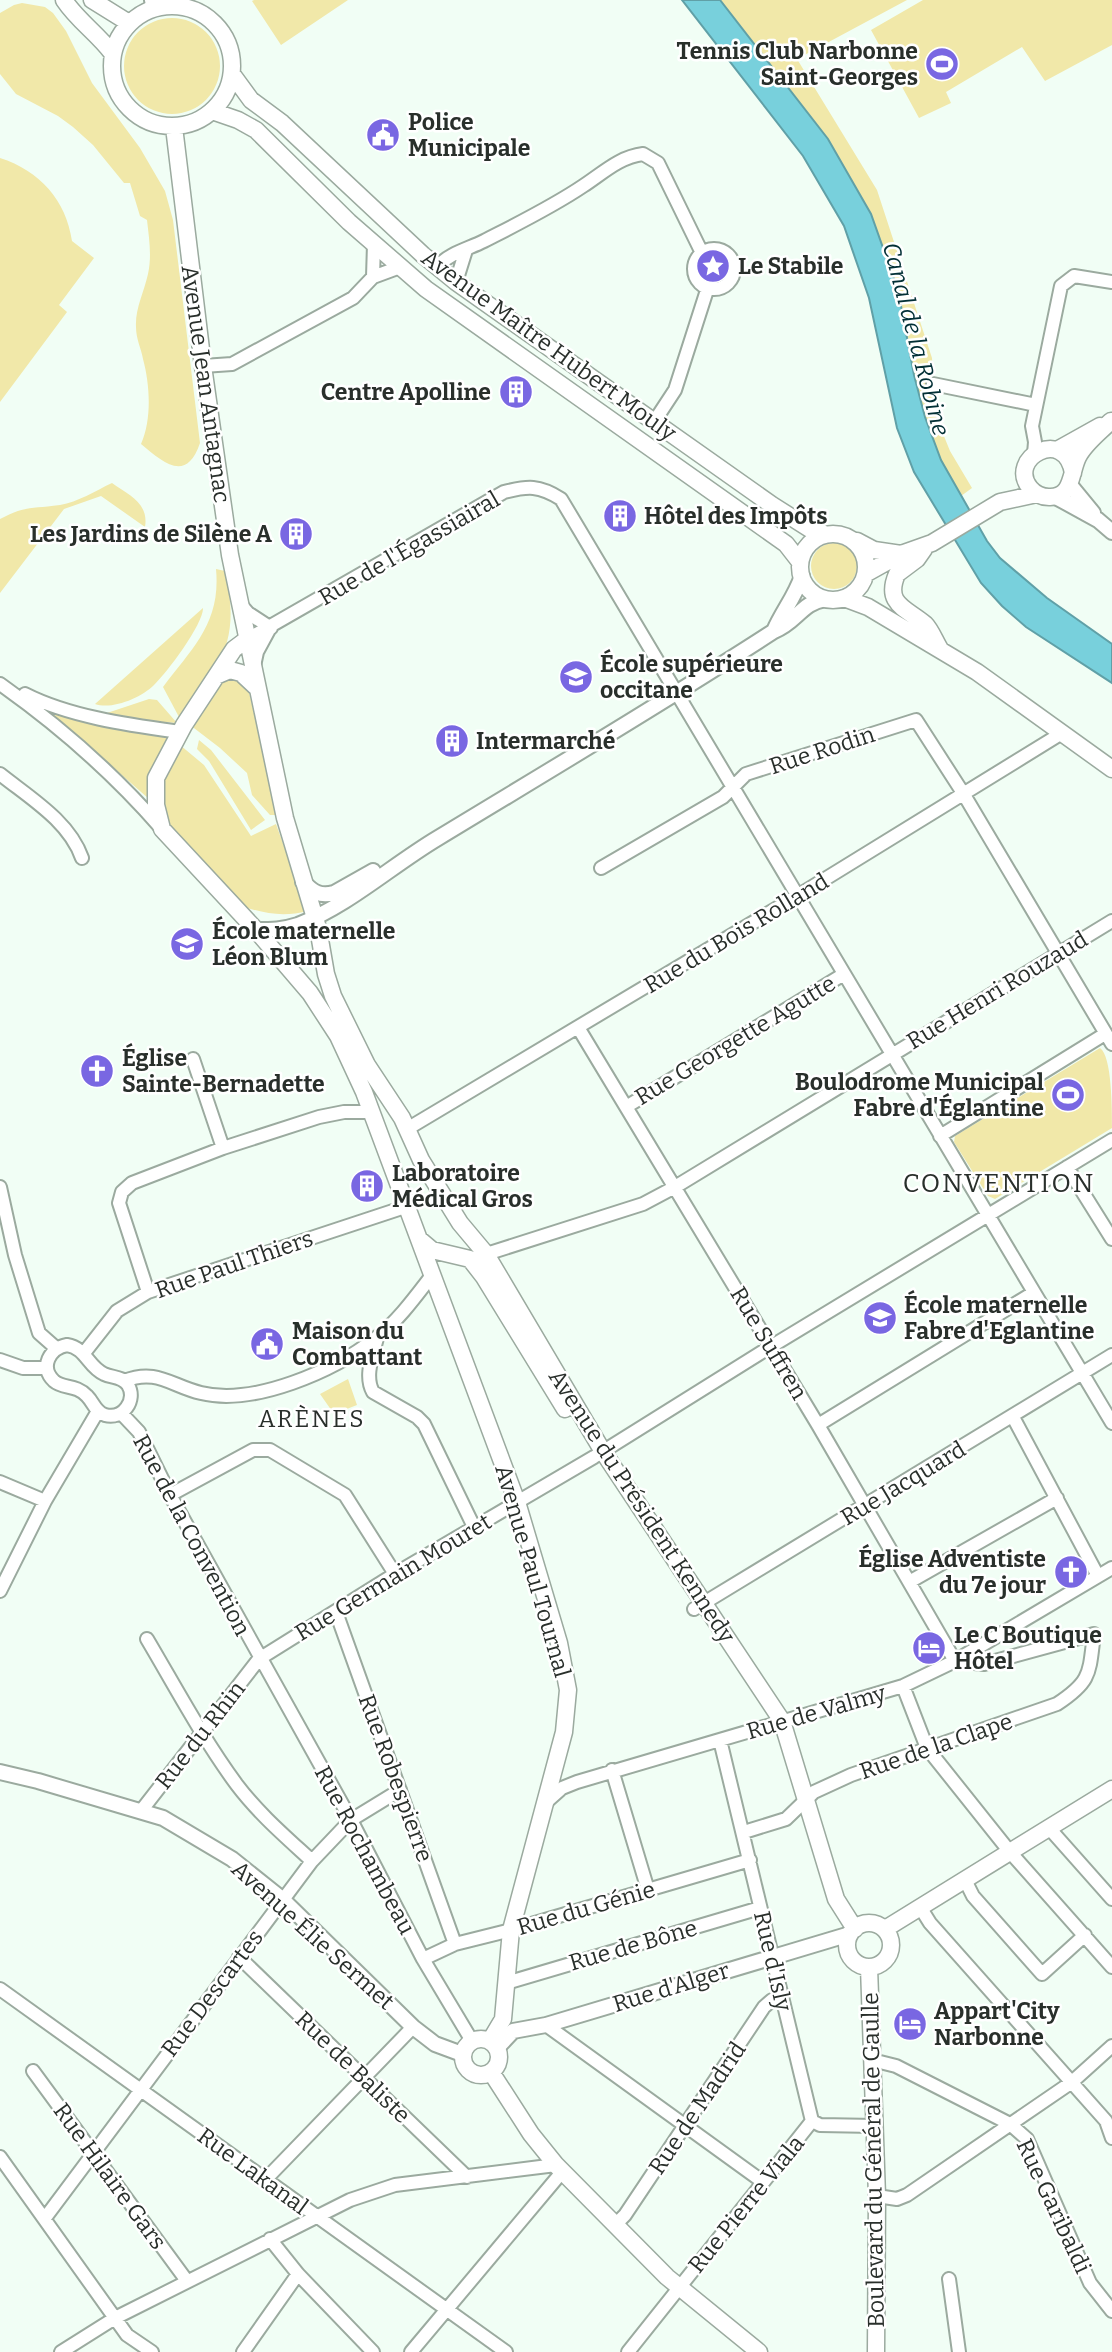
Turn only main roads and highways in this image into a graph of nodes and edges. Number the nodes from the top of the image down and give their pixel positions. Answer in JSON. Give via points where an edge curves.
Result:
{"nodes":[{"id":1,"x":64,"y":0,"type":"edge"},
{"id":2,"x":92,"y":0,"type":"edge"},
{"id":3,"x":176,"y":3,"type":"edge"},
{"id":4,"x":153,"y":4,"type":"edge"},
{"id":5,"x":129,"y":23,"type":"junction"},
{"id":6,"x":112,"y":53,"type":"junction"},
{"id":7,"x":232,"y":74,"type":"junction"},
{"id":8,"x":212,"y":111,"type":"junction"},
{"id":9,"x":174,"y":127,"type":"junction"},
{"id":10,"x":1111,"y":421,"type":"edge"},
{"id":11,"x":1057,"y":450,"type":"junction"},
{"id":12,"x":1025,"y":470,"type":"junction"},
{"id":13,"x":1072,"y":479,"type":"junction"},
{"id":14,"x":1037,"y":494,"type":"junction"},
{"id":15,"x":993,"y":506,"type":"junction"},
{"id":16,"x":824,"y":534,"type":"junction"},
{"id":17,"x":853,"y":540,"type":"junction"},
{"id":18,"x":932,"y":542,"type":"junction"},
{"id":19,"x":901,"y":554,"type":"junction"},
{"id":20,"x":801,"y":569,"type":"junction"},
{"id":21,"x":866,"y":575,"type":"junction"},
{"id":22,"x":844,"y":598,"type":"junction"},
{"id":23,"x":246,"y":640,"type":"junction"},
{"id":24,"x":941,"y":651,"type":"junction"},
{"id":25,"x":216,"y":676,"type":"junction"},
{"id":26,"x":254,"y":679,"type":"junction"},
{"id":27,"x":1112,"y":769,"type":"edge"},
{"id":28,"x":316,"y":916,"type":"joint"},
{"id":29,"x":460,"y":1223,"type":"junction"},
{"id":30,"x":419,"y":1239,"type":"junction"},
{"id":31,"x":445,"y":1254,"type":"junction"},
{"id":32,"x":598,"y":1453,"type":"junction"},
{"id":33,"x":1112,"y":1789,"type":"edge"},
{"id":34,"x":885,"y":1929,"type":"junction"},
{"id":35,"x":853,"y":1931,"type":"junction"},
{"id":36,"x":870,"y":1968,"type":"junction"},
{"id":37,"x":494,"y":2045,"type":"junction"},
{"id":38,"x":491,"y":2072,"type":"junction"},
{"id":39,"x":759,"y":2352,"type":"edge"},
{"id":40,"x":876,"y":2352,"type":"edge"}],
"edges":[{"from":1,"to":6,"type":"main road"},
{"from":2,"to":5,"type":"main road"},
{"from":3,"to":4,"type":"main road"},
{"from":3,"to":7,"type":"main road","via":[[200,12],[219,27],[229,46]]},
{"from":4,"to":5,"type":"main road"},
{"from":5,"to":6,"type":"main road"},
{"from":6,"to":9,"type":"main road","via":[[111,71],[125,104],[147,121]]},
{"from":7,"to":8,"type":"main road"},
{"from":7,"to":16,"type":"main road","name":"Avenue Maître Hubert Mouly","via":[[251,100],[456,282],[772,505]]},
{"from":8,"to":9,"type":"main road"},
{"from":8,"to":20,"type":"main road","name":"Avenue Maître Hubert Mouly","via":[[256,130],[400,267],[786,544]]},
{"from":9,"to":23,"type":"main road","name":"Avenue Jean Antagnac","via":[[203,366]]},
{"from":10,"to":11,"type":"main road"},
{"from":10,"to":13,"type":"main road","via":[[1078,457]]},
{"from":11,"to":12,"type":"main road","via":[[1034,454]]},
{"from":11,"to":13,"type":"main road","via":[[1068,458]]},
{"from":12,"to":14,"type":"main road","via":[[1027,483]]},
{"from":12,"to":15,"type":"main road"},
{"from":13,"to":14,"type":"main road","via":[[1056,497]]},
{"from":14,"to":15,"type":"main road"},
{"from":15,"to":18,"type":"main road"},
{"from":16,"to":17,"type":"main road"},
{"from":16,"to":20,"type":"main road","via":[[808,545]]},
{"from":17,"to":19,"type":"main road","via":[[874,550]]},
{"from":17,"to":21,"type":"main road","via":[[864,553]]},
{"from":18,"to":19,"type":"main road"},
{"from":18,"to":24,"type":"main road","via":[[897,574],[893,592],[901,607],[927,625]]},
{"from":19,"to":21,"type":"main road"},
{"from":20,"to":22,"type":"main road","via":[[807,586],[825,599]]},
{"from":21,"to":22,"type":"main road"},
{"from":21,"to":24,"type":"main road","via":[[876,599]]},
{"from":22,"to":24,"type":"main road","via":[[869,607]]},
{"from":23,"to":25,"type":"main road"},
{"from":23,"to":26,"type":"main road","name":"Avenue Jean Antagnac"},
{"from":24,"to":27,"type":"main road","via":[[978,672]]},
{"from":25,"to":26,"type":"main road","via":[[229,670]]},
{"from":25,"to":30,"type":"main road","name":"Avenue Paul Tournal","via":[[156,778],[162,830],[256,930],[310,993],[338,1035]]},
{"from":26,"to":28,"type":"main road","name":"Avenue Jean Antagnac","via":[[285,818]]},
{"from":28,"to":29,"type":"main road","name":"Avenue du Président Kennedy","via":[[333,996],[367,1065]]},
{"from":29,"to":31,"type":"main road","via":[[461,1238],[454,1250]]},
{"from":29,"to":32,"type":"main road","name":"Avenue du Président Kennedy","via":[[486,1254]]},
{"from":30,"to":31,"type":"main road"},
{"from":30,"to":37,"type":"main road","name":"Avenue Paul Tournal","via":[[517,1502],[559,1643],[568,1690],[564,1732],[512,1930],[503,2019]]},
{"from":31,"to":32,"type":"main road","name":"Avenue du Président Kennedy","via":[[470,1259],[484,1277]]},
{"from":32,"to":35,"type":"main road","name":"Avenue du Président Kennedy","via":[[778,1723],[796,1791],[807,1797],[836,1899]]},
{"from":33,"to":34,"type":"main road"},
{"from":34,"to":35,"type":"main road","via":[[870,1923]]},
{"from":34,"to":36,"type":"main road","via":[[891,1941],[890,1954],[882,1964]]},
{"from":35,"to":36,"type":"main road","via":[[849,1953],[857,1964]]},
{"from":36,"to":40,"type":"main road","name":"Boulevard du Général de Gaulle"},
{"from":37,"to":38,"type":"main road","via":[[499,2058]]},
{"from":37,"to":38,"type":"main road","via":[[478,2039],[467,2047],[464,2066],[480,2076]]},
{"from":38,"to":39,"type":"main road","via":[[559,2168],[679,2287]]}]}
